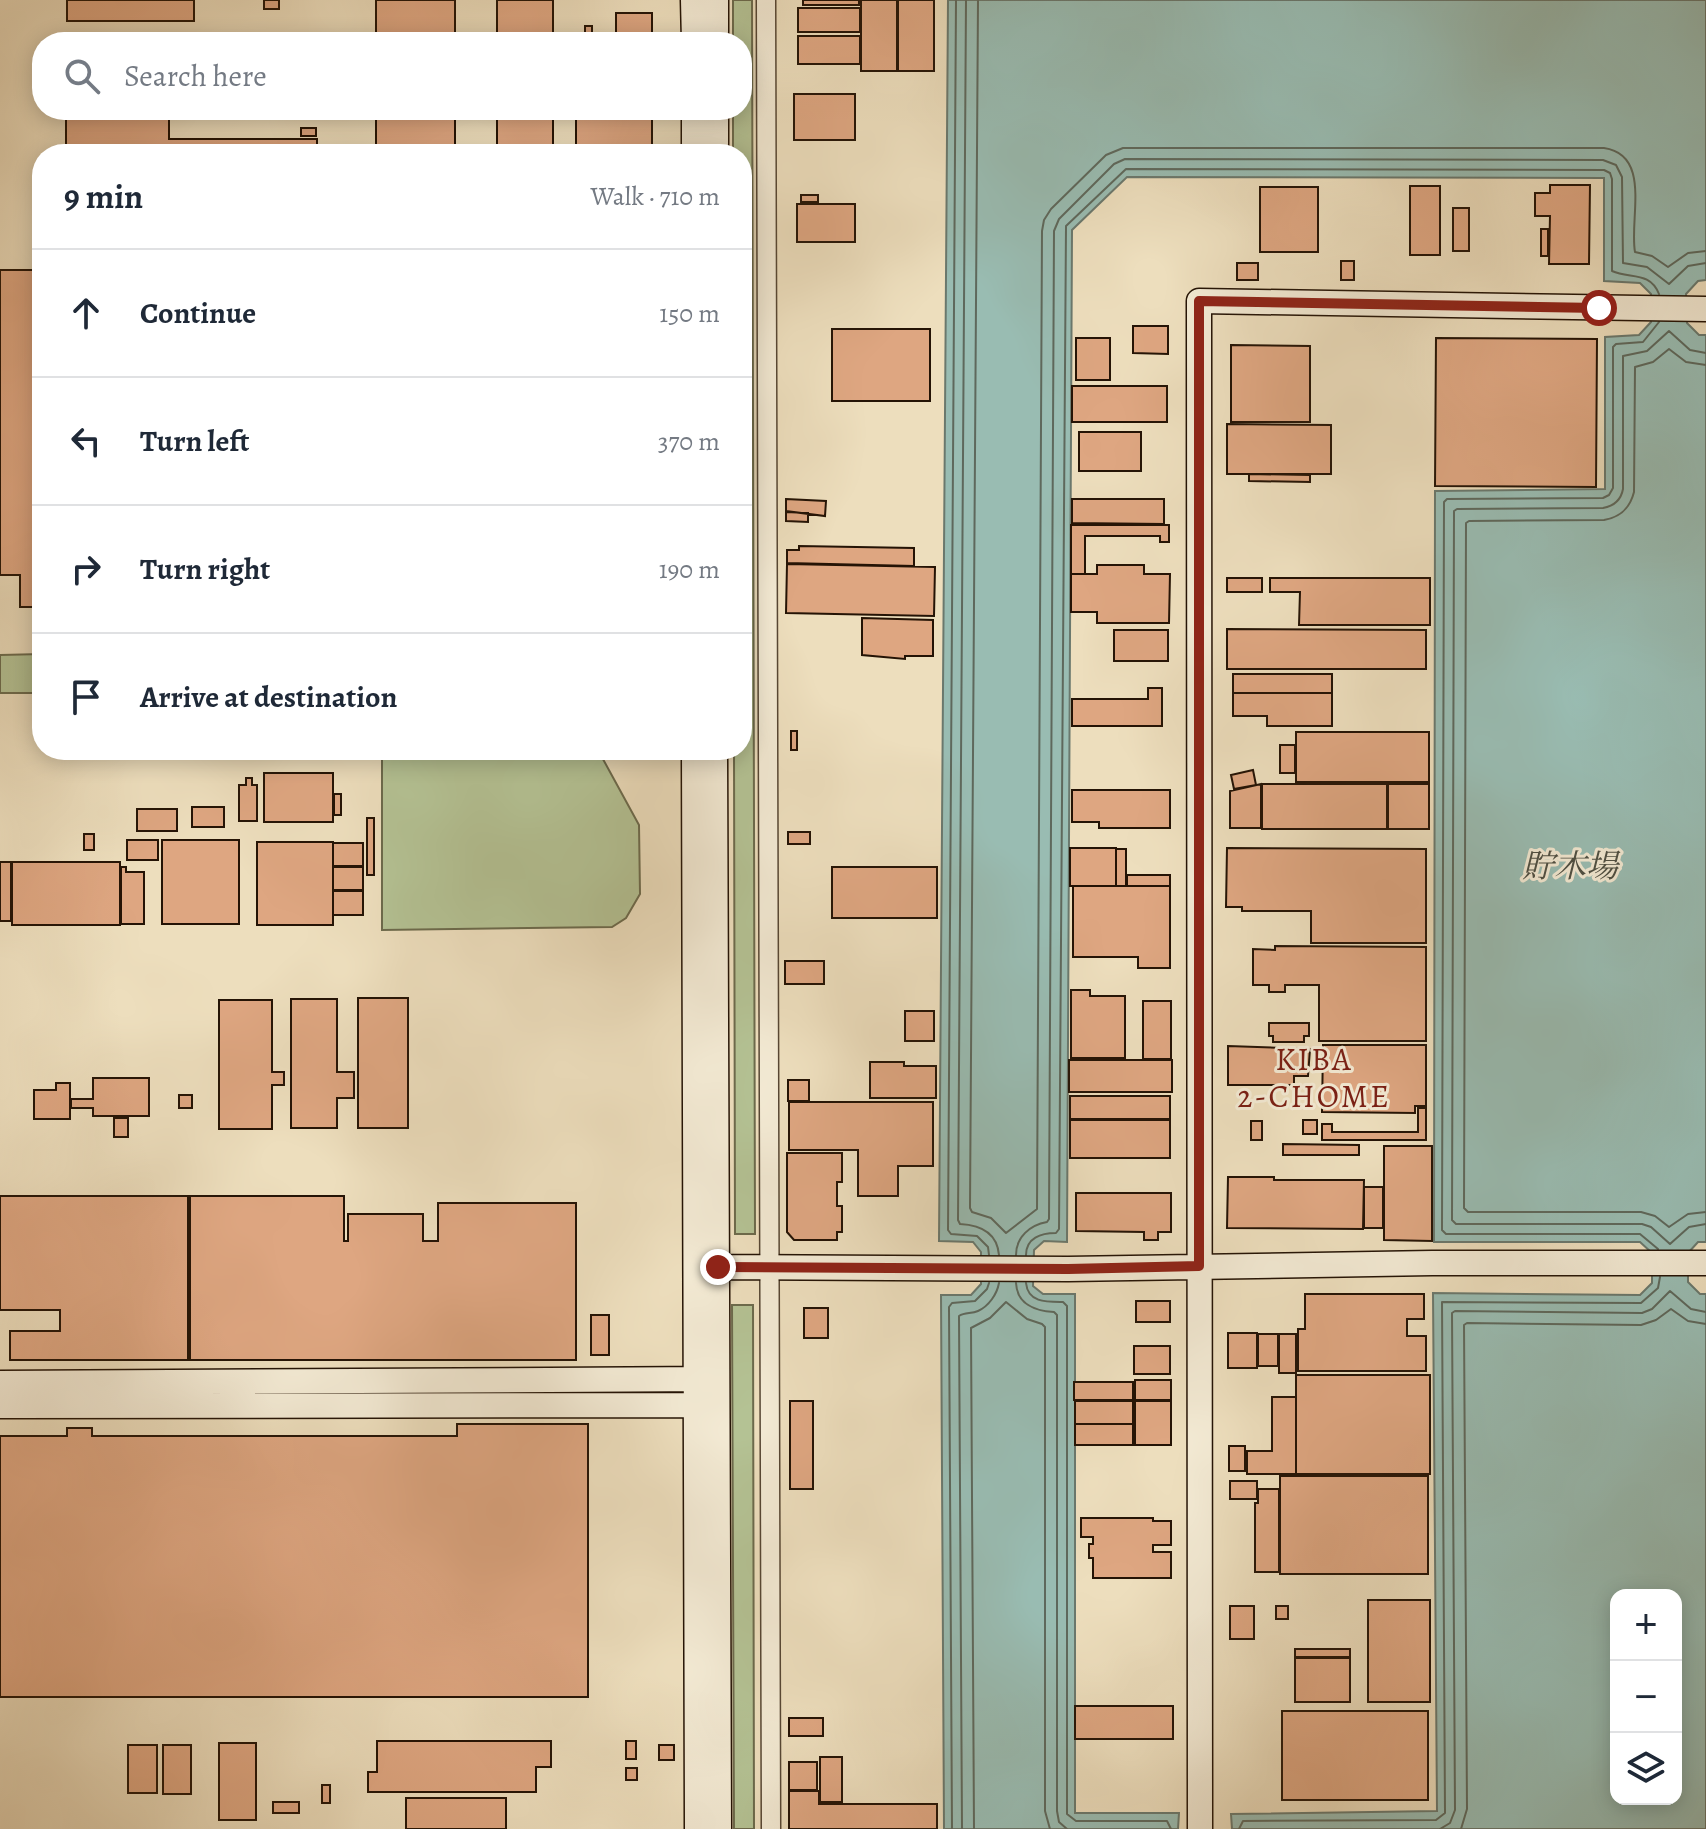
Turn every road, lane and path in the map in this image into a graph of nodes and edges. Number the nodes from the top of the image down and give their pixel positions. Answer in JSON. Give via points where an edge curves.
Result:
{"nodes":[{"id":1,"x":693,"y":0,"type":"edge"},
{"id":2,"x":716,"y":0,"type":"edge"},
{"id":3,"x":766,"y":0,"type":"edge"},
{"id":4,"x":694,"y":32,"type":"edge"},
{"id":5,"x":716,"y":32,"type":"edge"},
{"id":6,"x":694,"y":120,"type":"edge"},
{"id":7,"x":716,"y":120,"type":"edge"},
{"id":8,"x":694,"y":144,"type":"edge"},
{"id":9,"x":716,"y":144,"type":"edge"},
{"id":10,"x":1706,"y":309,"type":"edge"},
{"id":11,"x":694,"y":760,"type":"edge"},
{"id":12,"x":715,"y":760,"type":"edge"},
{"id":13,"x":1706,"y":1263,"type":"edge"},
{"id":14,"x":1199,"y":1266,"type":"junction"},
{"id":15,"x":718,"y":1267,"type":"junction"},
{"id":16,"x":770,"y":1267,"type":"junction"},
{"id":17,"x":707,"y":1379,"type":"junction"},
{"id":18,"x":0,"y":1383,"type":"edge"},
{"id":19,"x":707,"y":1405,"type":"junction"},
{"id":20,"x":0,"y":1406,"type":"edge"},
{"id":21,"x":697,"y":1829,"type":"edge"},
{"id":22,"x":719,"y":1829,"type":"edge"},
{"id":23,"x":771,"y":1829,"type":"edge"},
{"id":24,"x":1200,"y":1829,"type":"edge"}],
"edges":[{"from":1,"to":4,"type":"street"},
{"from":2,"to":5,"type":"street"},
{"from":3,"to":16,"type":"street"},
{"from":6,"to":8,"type":"street"},
{"from":7,"to":9,"type":"street"},
{"from":10,"to":14,"type":"street","via":[[1199,301]]},
{"from":11,"to":17,"type":"street"},
{"from":12,"to":15,"type":"street"},
{"from":13,"to":14,"type":"street"},
{"from":14,"to":16,"type":"street"},
{"from":14,"to":24,"type":"street"},
{"from":15,"to":16,"type":"street"},
{"from":15,"to":17,"type":"street"},
{"from":16,"to":23,"type":"street"},
{"from":17,"to":18,"type":"street"},
{"from":17,"to":19,"type":"street"},
{"from":19,"to":20,"type":"street"},
{"from":19,"to":21,"type":"street"},
{"from":19,"to":22,"type":"street"}]}
